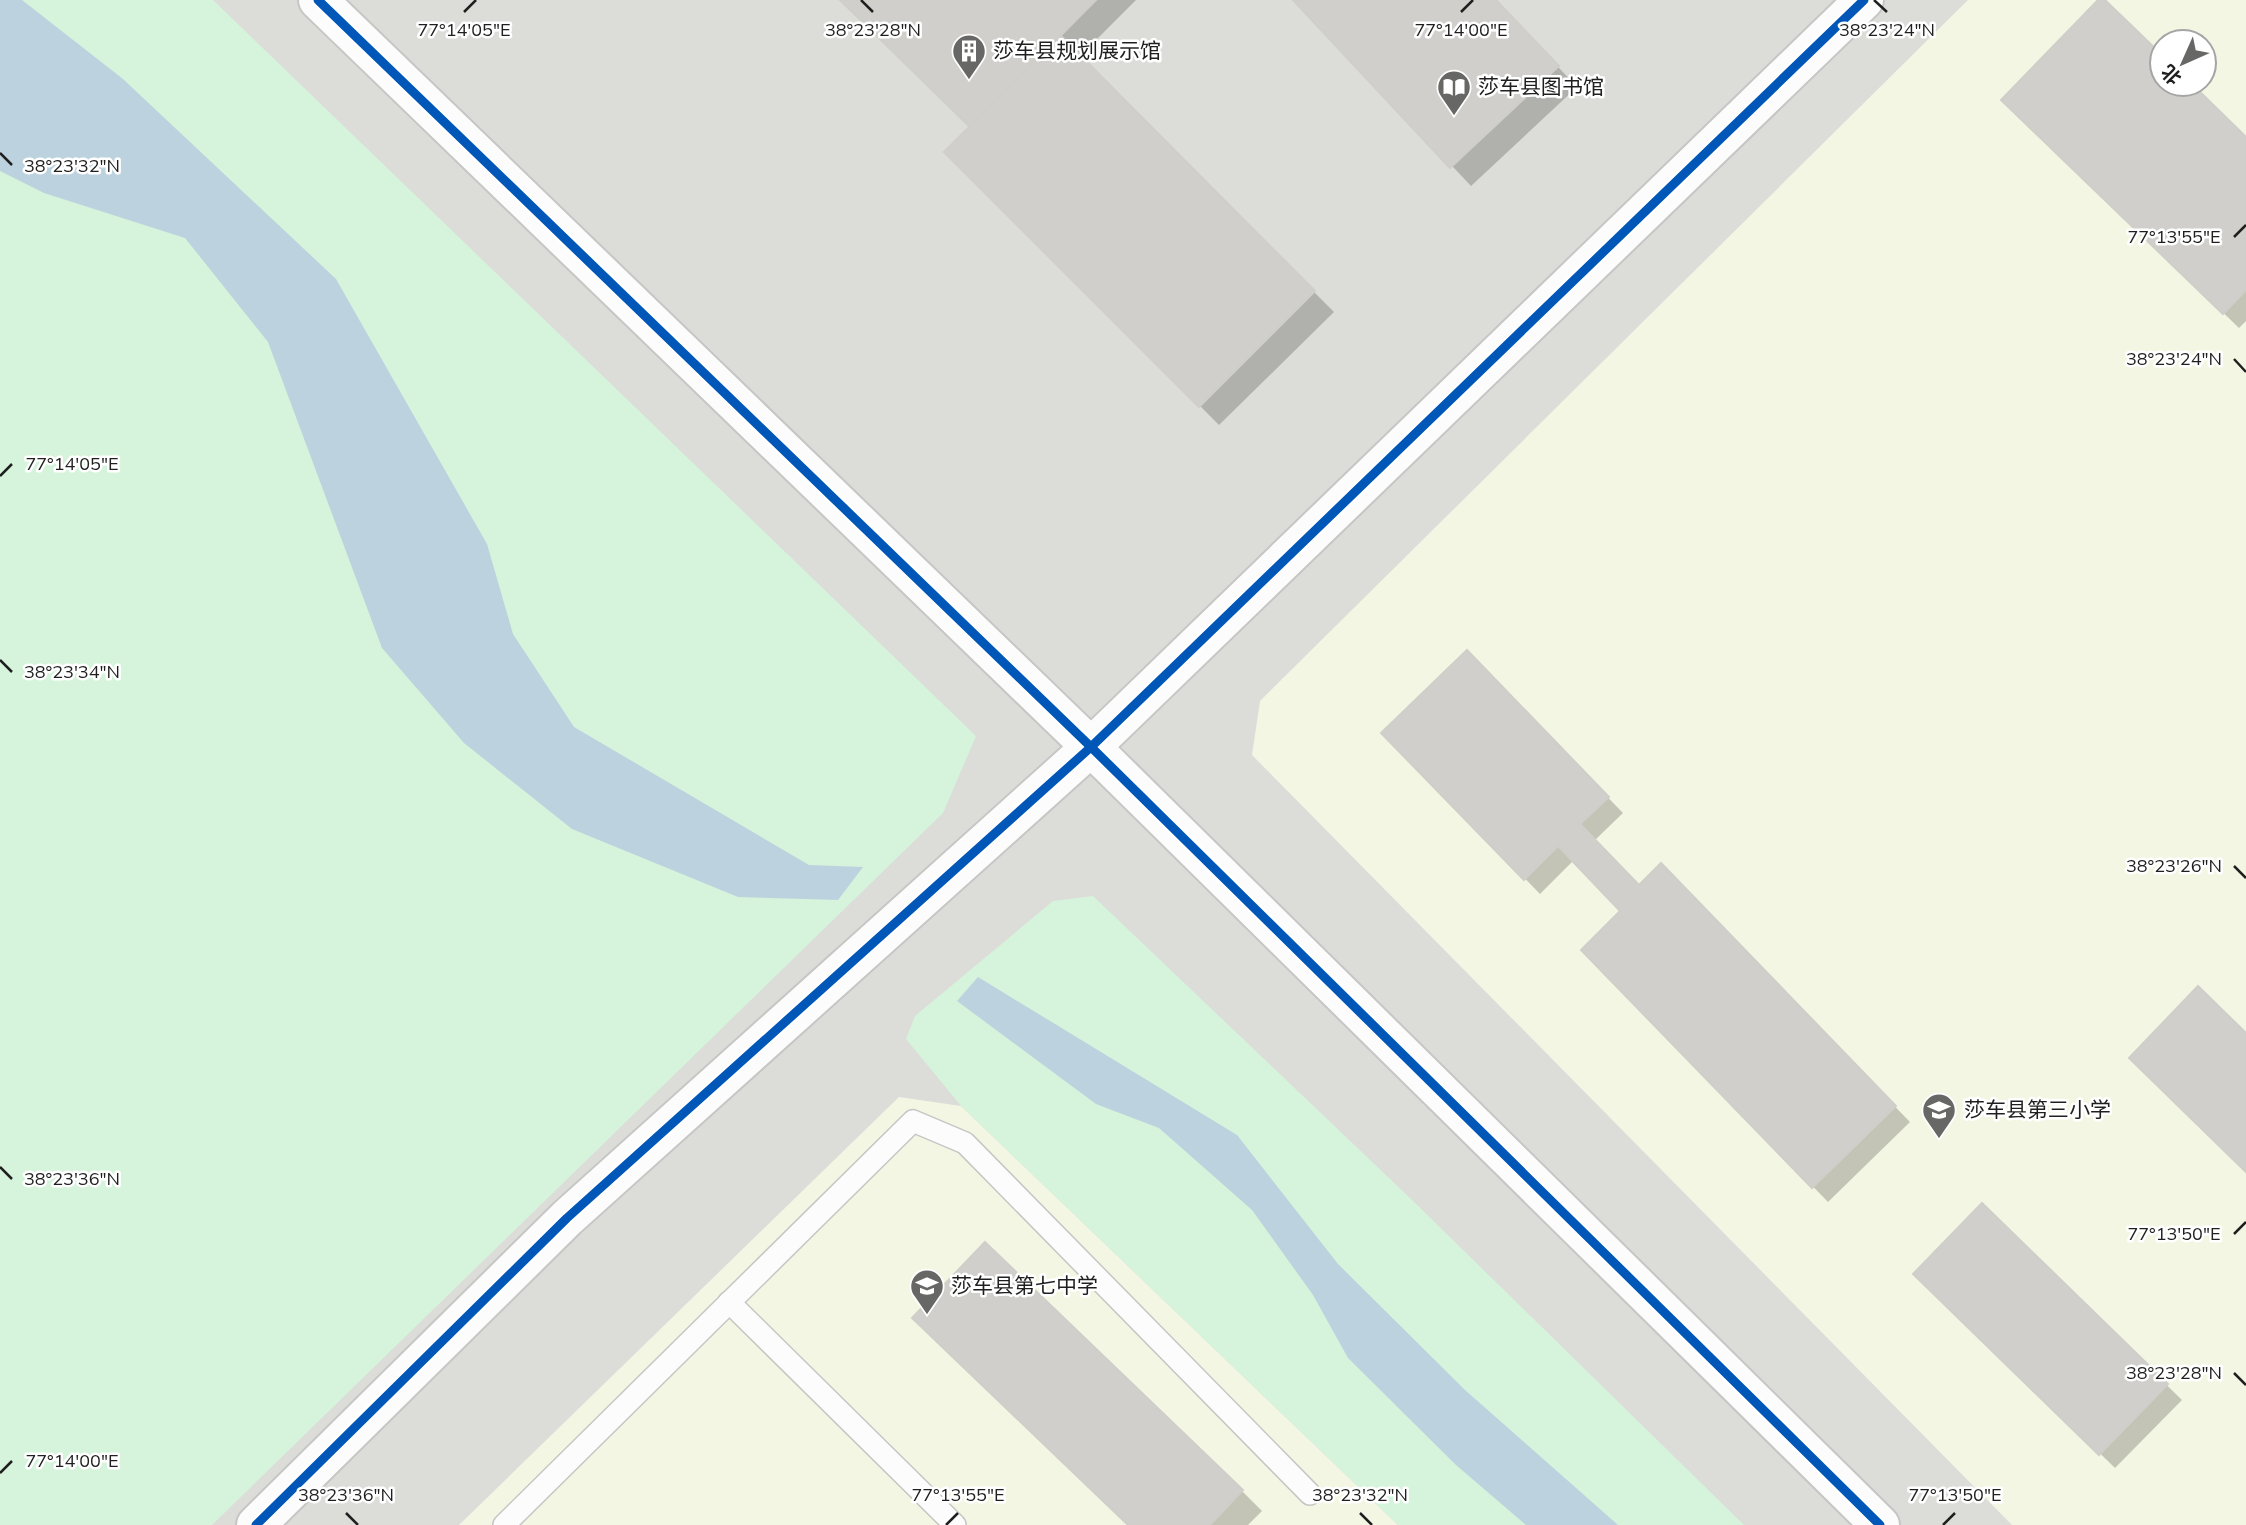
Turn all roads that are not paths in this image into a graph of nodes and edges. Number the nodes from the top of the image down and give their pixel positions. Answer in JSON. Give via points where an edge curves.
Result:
{"nodes":[{"id":1,"x":318,"y":0,"type":"edge"},
{"id":2,"x":1864,"y":0,"type":"edge"},
{"id":3,"x":1091,"y":747,"type":"junction"},
{"id":4,"x":729,"y":1302,"type":"junction"},
{"id":5,"x":1310,"y":1494,"type":"dead end"},
{"id":6,"x":509,"y":1523,"type":"edge"},
{"id":7,"x":257,"y":1525,"type":"edge"},
{"id":8,"x":955,"y":1525,"type":"edge"},
{"id":9,"x":1880,"y":1525,"type":"edge"}],
"edges":[{"from":1,"to":3,"type":"street"},
{"from":2,"to":3,"type":"street"},
{"from":3,"to":7,"type":"street","via":[[567,1218]]},
{"from":3,"to":9,"type":"street"},
{"from":4,"to":5,"type":"lane","via":[[913,1121],[965,1143]]},
{"from":4,"to":6,"type":"lane"},
{"from":4,"to":8,"type":"lane"}]}
